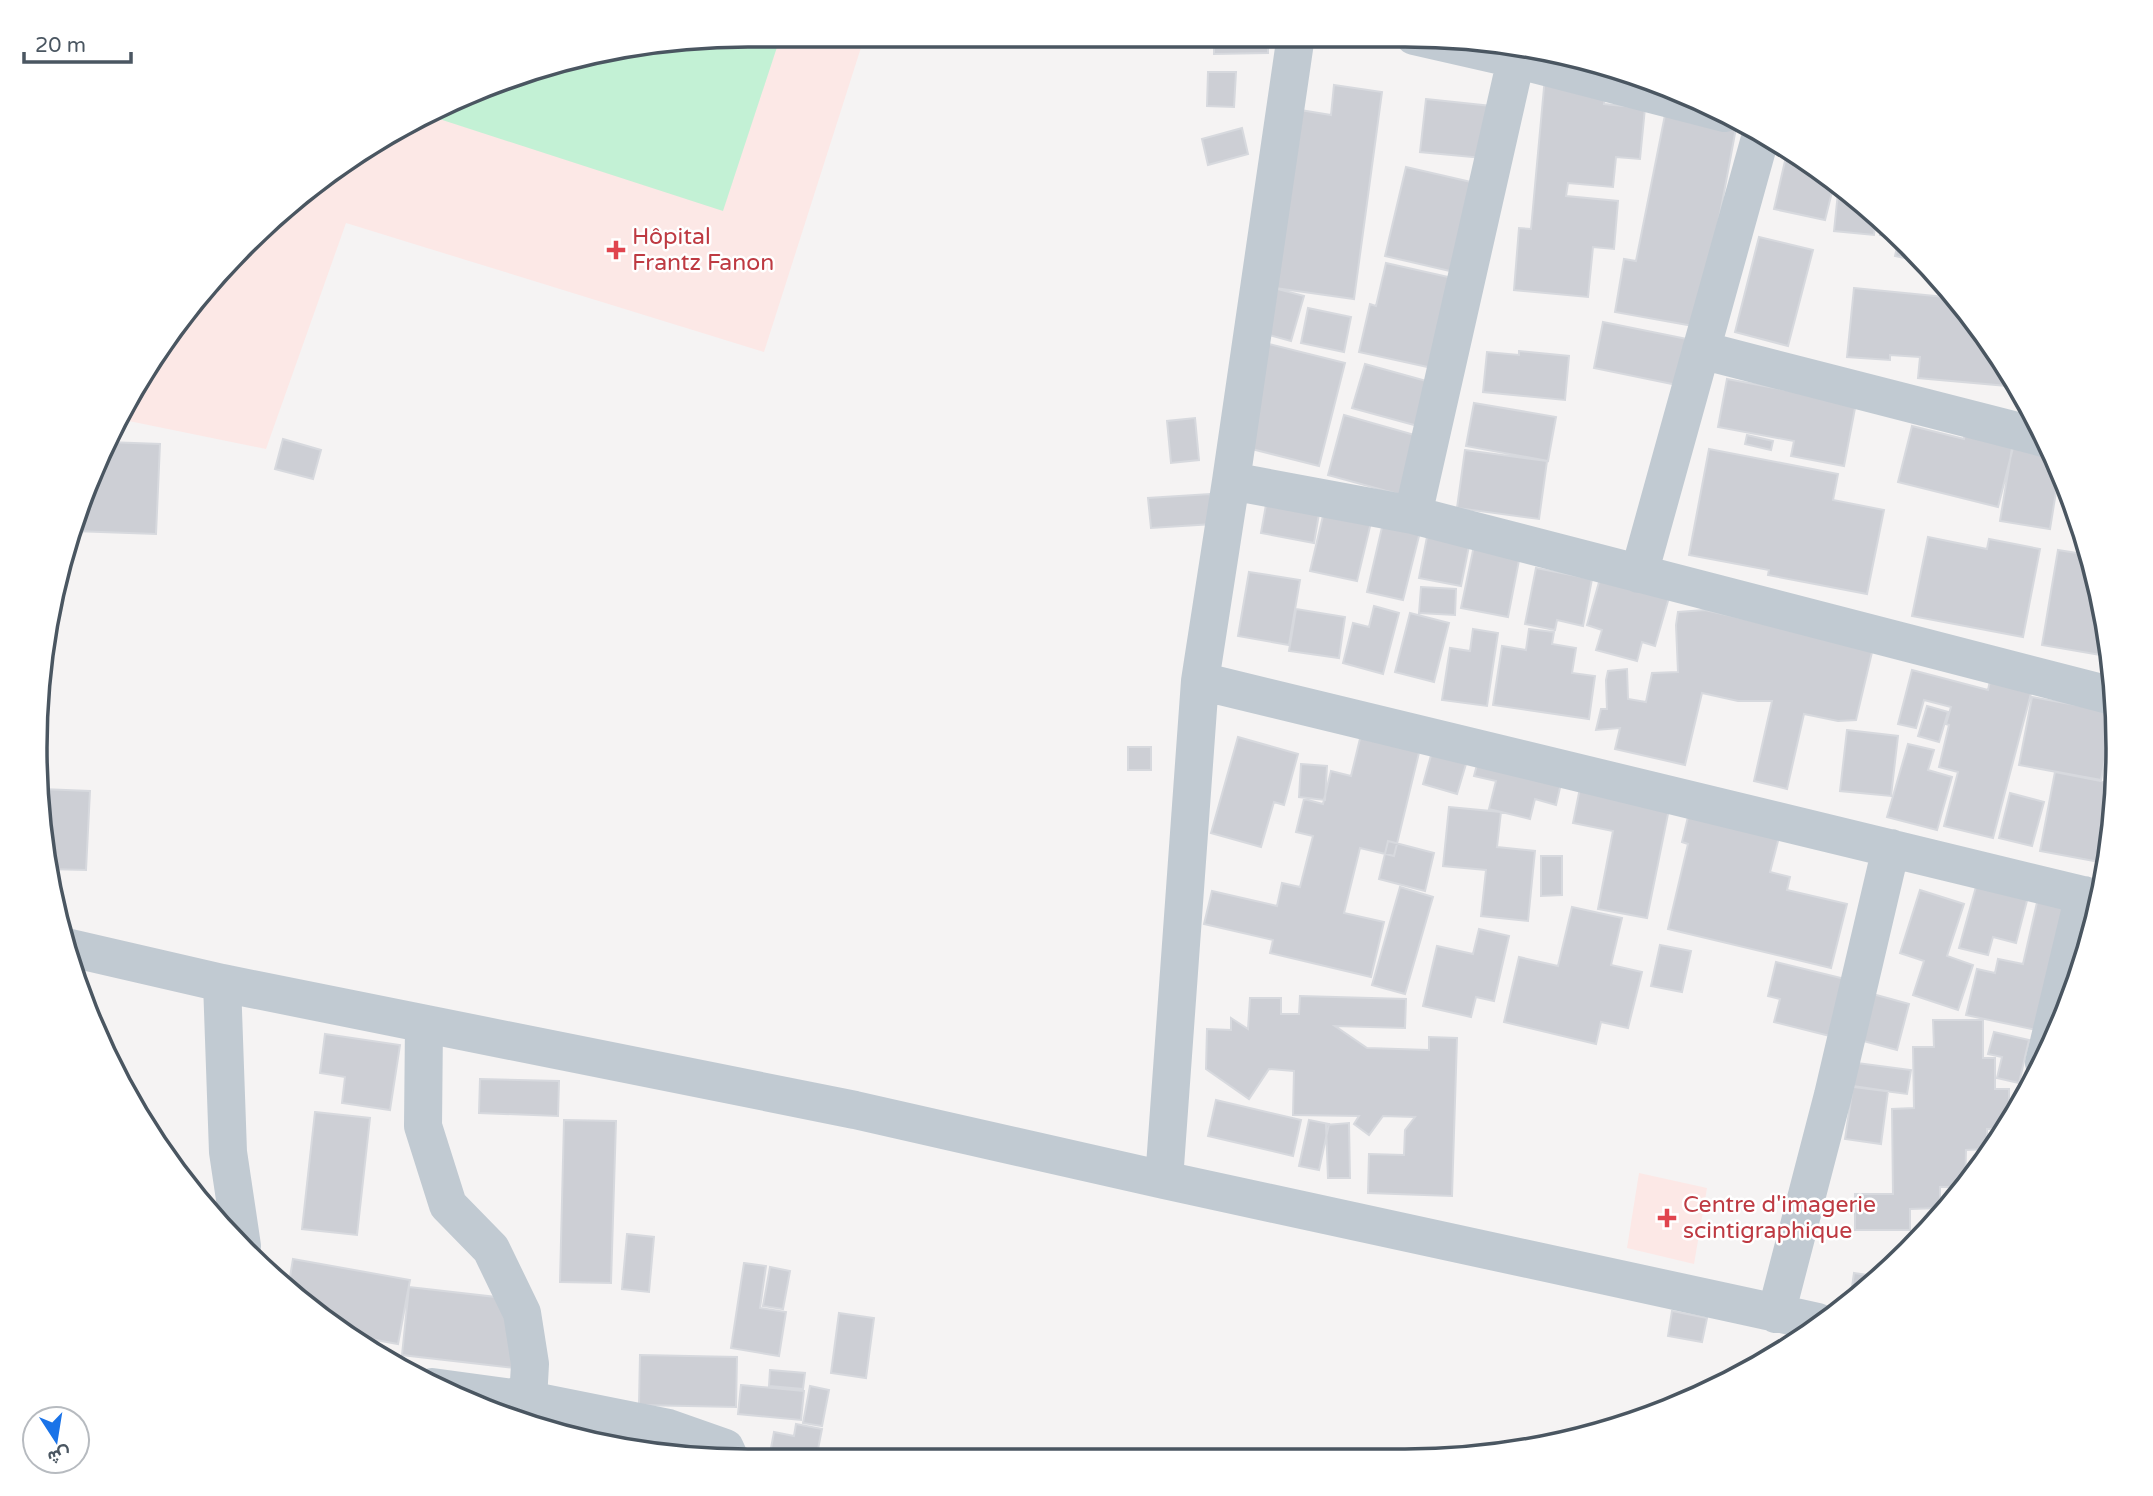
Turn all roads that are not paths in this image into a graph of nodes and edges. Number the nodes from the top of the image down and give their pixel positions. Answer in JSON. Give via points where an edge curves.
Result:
{"nodes":[{"id":1,"x":1294,"y":47,"type":"edge"},
{"id":2,"x":1516,"y":56,"type":"edge"},
{"id":3,"x":1567,"y":67,"type":"edge"},
{"id":4,"x":1641,"y":88,"type":"edge"},
{"id":5,"x":1759,"y":143,"type":"edge"},
{"id":6,"x":1701,"y":351,"type":"junction"},
{"id":7,"x":2031,"y":435,"type":"edge"},
{"id":8,"x":1231,"y":481,"type":"junction"},
{"id":9,"x":1413,"y":515,"type":"junction"},
{"id":10,"x":1639,"y":574,"type":"junction"},
{"id":11,"x":1200,"y":681,"type":"junction"},
{"id":12,"x":2103,"y":693,"type":"edge"},
{"id":13,"x":1891,"y":848,"type":"junction"},
{"id":14,"x":2089,"y":896,"type":"edge"},
{"id":15,"x":77,"y":950,"type":"edge"},
{"id":16,"x":222,"y":983,"type":"junction"},
{"id":17,"x":424,"y":1024,"type":"junction"},
{"id":18,"x":1164,"y":1180,"type":"junction"},
{"id":19,"x":240,"y":1230,"type":"edge"},
{"id":20,"x":1776,"y":1314,"type":"junction"},
{"id":21,"x":1809,"y":1320,"type":"edge"},
{"id":22,"x":475,"y":1393,"type":"edge"},
{"id":23,"x":528,"y":1400,"type":"junction"},
{"id":24,"x":725,"y":1448,"type":"edge"}],
"edges":[{"from":1,"to":8,"type":"street"},
{"from":2,"to":9,"type":"street"},
{"from":3,"to":4,"type":"street"},
{"from":5,"to":6,"type":"street"},
{"from":6,"to":7,"type":"street"},
{"from":6,"to":10,"type":"street"},
{"from":8,"to":9,"type":"street"},
{"from":8,"to":11,"type":"street"},
{"from":9,"to":10,"type":"street"},
{"from":10,"to":12,"type":"street"},
{"from":11,"to":13,"type":"street"},
{"from":11,"to":18,"type":"street"},
{"from":13,"to":14,"type":"street"},
{"from":13,"to":20,"type":"street"},
{"from":15,"to":16,"type":"street"},
{"from":16,"to":17,"type":"street"},
{"from":16,"to":19,"type":"street","via":[[228,1152]]},
{"from":17,"to":18,"type":"street","via":[[855,1110]]},
{"from":17,"to":23,"type":"street","via":[[423,1126],[448,1205],[491,1249],[522,1313],[530,1364]]},
{"from":18,"to":20,"type":"street"},
{"from":20,"to":21,"type":"street"},
{"from":22,"to":23,"type":"street"},
{"from":23,"to":24,"type":"street","via":[[668,1429]]}]}
